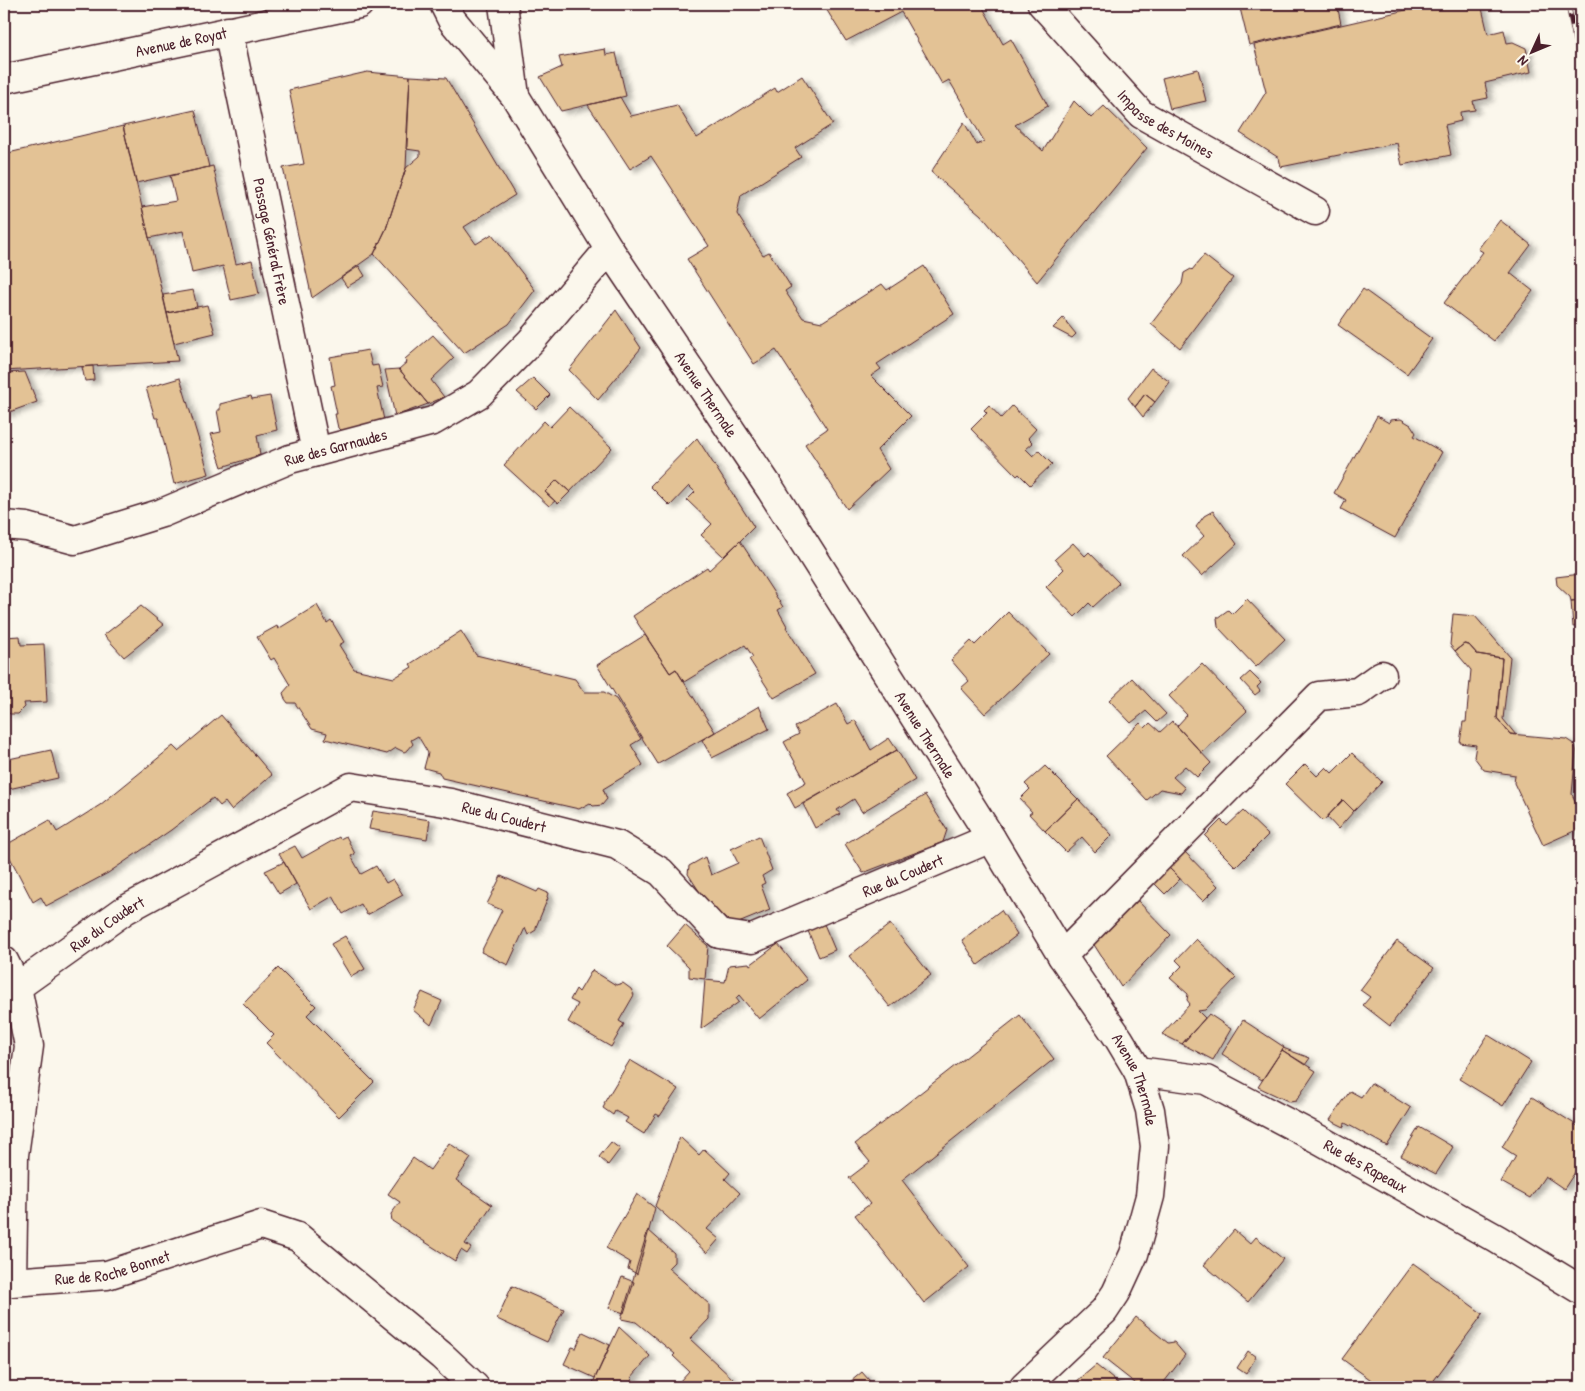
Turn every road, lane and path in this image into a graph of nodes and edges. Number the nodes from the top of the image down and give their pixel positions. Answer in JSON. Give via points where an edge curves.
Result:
{"nodes":[{"id":1,"x":359,"y":4,"type":"edge"},
{"id":2,"x":444,"y":4,"type":"edge"},
{"id":3,"x":503,"y":4,"type":"edge"},
{"id":4,"x":1042,"y":4,"type":"edge"},
{"id":5,"x":228,"y":31,"type":"junction"},
{"id":6,"x":4,"y":79,"type":"edge"},
{"id":7,"x":515,"y":96,"type":"junction"},
{"id":8,"x":1315,"y":211,"type":"dead end"},
{"id":9,"x":608,"y":249,"type":"junction"},
{"id":10,"x":316,"y":452,"type":"junction"},
{"id":11,"x":4,"y":525,"type":"edge"},
{"id":12,"x":1382,"y":675,"type":"dead end"},
{"id":13,"x":991,"y":838,"type":"junction"},
{"id":14,"x":1062,"y":956,"type":"junction"},
{"id":15,"x":4,"y":961,"type":"edge"},
{"id":16,"x":17,"y":987,"type":"junction"},
{"id":17,"x":1138,"y":1071,"type":"junction"},
{"id":18,"x":8,"y":1282,"type":"edge"},
{"id":19,"x":1581,"y":1290,"type":"edge"},
{"id":20,"x":475,"y":1387,"type":"edge"},
{"id":21,"x":1024,"y":1387,"type":"edge"}],
"edges":[{"from":1,"to":5,"type":"street","name":"Avenue de Royat"},
{"from":2,"to":7,"type":"street","name":"Avenue Thermale","via":[[452,20]]},
{"from":3,"to":7,"type":"street","name":"Avenue Thermale"},
{"from":4,"to":8,"type":"street","name":"Impasse des Moines","via":[[1141,114]]},
{"from":5,"to":6,"type":"street","name":"Avenue de Royat"},
{"from":5,"to":10,"type":"street","name":"Passage Général Frère"},
{"from":7,"to":9,"type":"street","name":"Avenue Thermale"},
{"from":9,"to":10,"type":"street","name":"Rue des Garnaudes","via":[[531,341],[480,394],[433,421]]},
{"from":9,"to":13,"type":"street","name":"Avenue Thermale","via":[[771,490]]},
{"from":10,"to":11,"type":"street","name":"Rue des Garnaudes","via":[[290,459],[162,514],[75,540]]},
{"from":12,"to":14,"type":"street","via":[[1358,692],[1319,696]]},
{"from":13,"to":14,"type":"street","name":"Avenue Thermale"},
{"from":13,"to":16,"type":"street","name":"Rue du Coudert","via":[[752,939],[719,934],[661,872],[618,845],[452,803],[351,787],[125,910]]},
{"from":14,"to":17,"type":"street","name":"Avenue Thermale","via":[[1120,1039]]},
{"from":15,"to":16,"type":"street","name":"Rue de Roche Bonnet"},
{"from":16,"to":18,"type":"street","name":"Rue de Roche Bonnet","via":[[29,1046],[14,1155]]},
{"from":17,"to":19,"type":"street","name":"Rue des Rapeaux","via":[[1206,1080],[1497,1239]]},
{"from":17,"to":21,"type":"street","name":"Avenue Thermale","via":[[1150,1110],[1155,1146],[1150,1196],[1134,1254],[1104,1311]]},
{"from":18,"to":20,"type":"street","name":"Rue de Roche Bonnet","via":[[107,1274],[262,1225],[298,1237]]}]}
